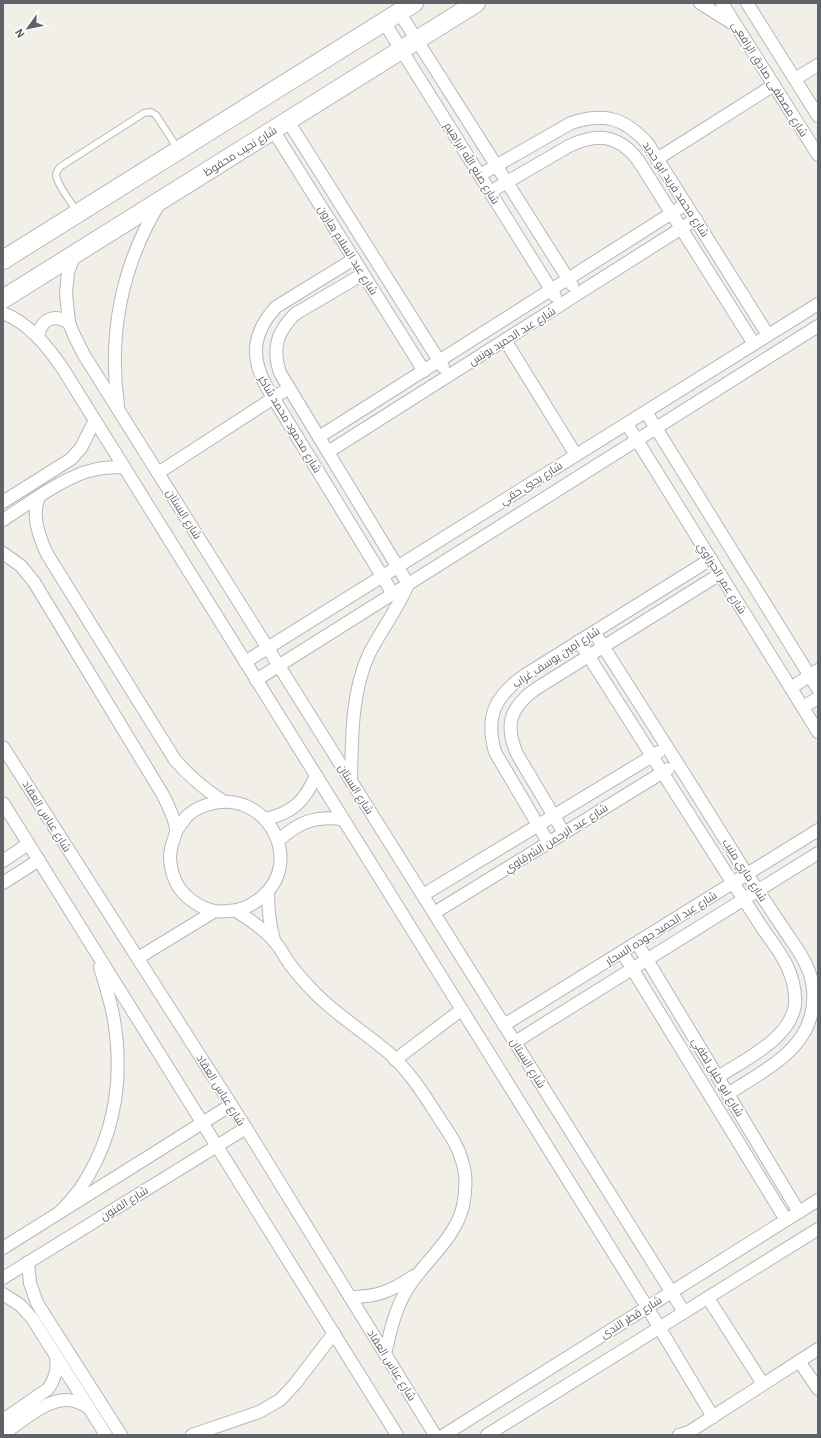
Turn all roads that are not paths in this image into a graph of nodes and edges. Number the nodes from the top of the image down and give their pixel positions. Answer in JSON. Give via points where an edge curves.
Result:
{"nodes":[{"id":1,"x":476,"y":3,"type":"edge"},
{"id":2,"x":700,"y":3,"type":"edge"},
{"id":3,"x":722,"y":3,"type":"edge"},
{"id":4,"x":747,"y":3,"type":"edge"},
{"id":5,"x":407,"y":8,"type":"edge"},
{"id":6,"x":754,"y":9,"type":"edge"},
{"id":7,"x":384,"y":22,"type":"junction"},
{"id":8,"x":737,"y":26,"type":"junction"},
{"id":9,"x":417,"y":40,"type":"junction"},
{"id":10,"x":401,"y":50,"type":"junction"},
{"id":11,"x":818,"y":64,"type":"edge"},
{"id":12,"x":795,"y":79,"type":"junction"},
{"id":13,"x":774,"y":85,"type":"junction"},
{"id":14,"x":818,"y":116,"type":"edge"},
{"id":15,"x":288,"y":121,"type":"junction"},
{"id":16,"x":273,"y":130,"type":"junction"},
{"id":17,"x":178,"y":150,"type":"junction"},
{"id":18,"x":818,"y":156,"type":"edge"},
{"id":19,"x":657,"y":159,"type":"junction"},
{"id":20,"x":496,"y":165,"type":"junction"},
{"id":21,"x":480,"y":175,"type":"junction"},
{"id":22,"x":507,"y":182,"type":"junction"},
{"id":23,"x":490,"y":192,"type":"junction"},
{"id":24,"x":161,"y":200,"type":"junction"},
{"id":25,"x":686,"y":204,"type":"junction"},
{"id":26,"x":78,"y":213,"type":"junction"},
{"id":27,"x":672,"y":213,"type":"junction"},
{"id":28,"x":696,"y":219,"type":"junction"},
{"id":29,"x":682,"y":228,"type":"junction"},
{"id":30,"x":75,"y":254,"type":"junction"},
{"id":31,"x":354,"y":259,"type":"junction"},
{"id":32,"x":3,"y":260,"type":"edge"},
{"id":33,"x":363,"y":274,"type":"junction"},
{"id":34,"x":568,"y":279,"type":"junction"},
{"id":35,"x":551,"y":290,"type":"junction"},
{"id":36,"x":578,"y":294,"type":"junction"},
{"id":37,"x":3,"y":299,"type":"edge"},
{"id":38,"x":818,"y":304,"type":"edge"},
{"id":39,"x":561,"y":305,"type":"junction"},
{"id":40,"x":3,"y":313,"type":"edge"},
{"id":41,"x":69,"y":323,"type":"junction"},
{"id":42,"x":818,"y":326,"type":"edge"},
{"id":43,"x":768,"y":335,"type":"junction"},
{"id":44,"x":38,"y":337,"type":"junction"},
{"id":45,"x":505,"y":340,"type":"junction"},
{"id":46,"x":754,"y":344,"type":"junction"},
{"id":47,"x":439,"y":361,"type":"junction"},
{"id":48,"x":424,"y":371,"type":"junction"},
{"id":49,"x":449,"y":376,"type":"junction"},
{"id":50,"x":289,"y":388,"type":"junction"},
{"id":51,"x":273,"y":398,"type":"junction"},
{"id":52,"x":119,"y":410,"type":"junction"},
{"id":53,"x":646,"y":412,"type":"junction"},
{"id":54,"x":95,"y":420,"type":"junction"},
{"id":55,"x":627,"y":424,"type":"junction"},
{"id":56,"x":656,"y":428,"type":"junction"},
{"id":57,"x":319,"y":437,"type":"junction"},
{"id":58,"x":637,"y":440,"type":"junction"},
{"id":59,"x":328,"y":452,"type":"junction"},
{"id":60,"x":576,"y":455,"type":"junction"},
{"id":61,"x":124,"y":466,"type":"junction"},
{"id":62,"x":158,"y":473,"type":"junction"},
{"id":63,"x":39,"y":497,"type":"junction"},
{"id":64,"x":3,"y":502,"type":"edge"},
{"id":65,"x":3,"y":520,"type":"edge"},
{"id":66,"x":3,"y":553,"type":"edge"},
{"id":67,"x":711,"y":559,"type":"junction"},
{"id":68,"x":398,"y":566,"type":"junction"},
{"id":69,"x":720,"y":574,"type":"junction"},
{"id":70,"x":382,"y":576,"type":"junction"},
{"id":71,"x":408,"y":584,"type":"junction"},
{"id":72,"x":393,"y":594,"type":"junction"},
{"id":73,"x":594,"y":632,"type":"junction"},
{"id":74,"x":579,"y":641,"type":"junction"},
{"id":75,"x":604,"y":646,"type":"junction"},
{"id":76,"x":268,"y":647,"type":"junction"},
{"id":77,"x":588,"y":656,"type":"junction"},
{"id":78,"x":245,"y":662,"type":"junction"},
{"id":79,"x":279,"y":666,"type":"junction"},
{"id":80,"x":814,"y":673,"type":"edge"},
{"id":81,"x":256,"y":680,"type":"junction"},
{"id":82,"x":791,"y":688,"type":"junction"},
{"id":83,"x":818,"y":688,"type":"edge"},
{"id":84,"x":818,"y":698,"type":"edge"},
{"id":85,"x":803,"y":708,"type":"junction"},
{"id":86,"x":818,"y":732,"type":"edge"},
{"id":87,"x":3,"y":746,"type":"edge"},
{"id":88,"x":667,"y":747,"type":"junction"},
{"id":89,"x":652,"y":756,"type":"junction"},
{"id":90,"x":677,"y":763,"type":"junction"},
{"id":91,"x":662,"y":772,"type":"junction"},
{"id":92,"x":316,"y":775,"type":"junction"},
{"id":93,"x":351,"y":781,"type":"junction"},
{"id":94,"x":223,"y":802,"type":"junction"},
{"id":95,"x":3,"y":803,"type":"edge"},
{"id":96,"x":554,"y":816,"type":"junction"},
{"id":97,"x":342,"y":818,"type":"junction"},
{"id":98,"x":265,"y":819,"type":"junction"},
{"id":99,"x":538,"y":826,"type":"junction"},
{"id":100,"x":818,"y":830,"type":"edge"},
{"id":101,"x":176,"y":831,"type":"junction"},
{"id":102,"x":564,"y":833,"type":"junction"},
{"id":103,"x":278,"y":841,"type":"junction"},
{"id":104,"x":548,"y":842,"type":"junction"},
{"id":105,"x":28,"y":844,"type":"junction"},
{"id":106,"x":818,"y":853,"type":"edge"},
{"id":107,"x":39,"y":860,"type":"junction"},
{"id":108,"x":3,"y":861,"type":"edge"},
{"id":109,"x":747,"y":874,"type":"junction"},
{"id":110,"x":3,"y":883,"type":"edge"},
{"id":111,"x":733,"y":883,"type":"junction"},
{"id":112,"x":758,"y":890,"type":"junction"},
{"id":113,"x":268,"y":891,"type":"junction"},
{"id":114,"x":423,"y":895,"type":"junction"},
{"id":115,"x":743,"y":899,"type":"junction"},
{"id":116,"x":215,"y":911,"type":"junction"},
{"id":117,"x":236,"y":911,"type":"junction"},
{"id":118,"x":434,"y":913,"type":"junction"},
{"id":119,"x":274,"y":941,"type":"junction"},
{"id":120,"x":637,"y":943,"type":"junction"},
{"id":121,"x":622,"y":952,"type":"junction"},
{"id":122,"x":97,"y":954,"type":"junction"},
{"id":123,"x":138,"y":958,"type":"junction"},
{"id":124,"x":647,"y":959,"type":"junction"},
{"id":125,"x":632,"y":968,"type":"junction"},
{"id":126,"x":461,"y":1010,"type":"junction"},
{"id":127,"x":504,"y":1025,"type":"junction"},
{"id":128,"x":515,"y":1042,"type":"junction"},
{"id":129,"x":395,"y":1060,"type":"junction"},
{"id":130,"x":718,"y":1077,"type":"junction"},
{"id":131,"x":728,"y":1094,"type":"junction"},
{"id":132,"x":231,"y":1104,"type":"junction"},
{"id":133,"x":202,"y":1122,"type":"junction"},
{"id":134,"x":246,"y":1128,"type":"junction"},
{"id":135,"x":217,"y":1146,"type":"junction"},
{"id":136,"x":818,"y":1200,"type":"edge"},
{"id":137,"x":60,"y":1212,"type":"junction"},
{"id":138,"x":799,"y":1212,"type":"junction"},
{"id":139,"x":786,"y":1220,"type":"junction"},
{"id":140,"x":818,"y":1229,"type":"edge"},
{"id":141,"x":3,"y":1248,"type":"edge"},
{"id":142,"x":28,"y":1262,"type":"junction"},
{"id":143,"x":418,"y":1273,"type":"junction"},
{"id":144,"x":3,"y":1278,"type":"edge"},
{"id":145,"x":671,"y":1292,"type":"junction"},
{"id":146,"x":3,"y":1294,"type":"edge"},
{"id":147,"x":350,"y":1297,"type":"junction"},
{"id":148,"x":708,"y":1298,"type":"junction"},
{"id":149,"x":647,"y":1308,"type":"junction"},
{"id":150,"x":684,"y":1312,"type":"junction"},
{"id":151,"x":659,"y":1328,"type":"junction"},
{"id":152,"x":334,"y":1333,"type":"junction"},
{"id":153,"x":818,"y":1348,"type":"edge"},
{"id":154,"x":385,"y":1354,"type":"junction"},
{"id":155,"x":56,"y":1356,"type":"junction"},
{"id":156,"x":799,"y":1361,"type":"junction"},
{"id":157,"x":763,"y":1384,"type":"junction"},
{"id":158,"x":818,"y":1389,"type":"edge"},
{"id":159,"x":88,"y":1407,"type":"junction"},
{"id":160,"x":712,"y":1417,"type":"junction"},
{"id":161,"x":3,"y":1420,"type":"edge"},
{"id":162,"x":3,"y":1434,"type":"edge"},
{"id":163,"x":686,"y":1434,"type":"edge"},
{"id":164,"x":106,"y":1435,"type":"edge"},
{"id":165,"x":121,"y":1435,"type":"edge"},
{"id":166,"x":192,"y":1435,"type":"edge"},
{"id":167,"x":397,"y":1435,"type":"edge"},
{"id":168,"x":435,"y":1435,"type":"edge"},
{"id":169,"x":444,"y":1435,"type":"edge"},
{"id":170,"x":487,"y":1435,"type":"edge"}],
"edges":[{"from":1,"to":9,"type":"street","name":"شارع نجيب محفوظ"},
{"from":2,"to":8,"type":"street"},
{"from":3,"to":8,"type":"street","name":"شارع مصطفى صادق الرافعى"},
{"from":4,"to":6,"type":"street","name":"شارع مصطفى صادق الرافعى"},
{"from":5,"to":7,"type":"street"},
{"from":5,"to":9,"type":"street","name":"شارع صنع الله ابراهيم"},
{"from":6,"to":12,"type":"street","name":"شارع مصطفى صادق الرافعى"},
{"from":7,"to":10,"type":"street","name":"شارع صنع الله ابراهيم"},
{"from":7,"to":17,"type":"street"},
{"from":8,"to":13,"type":"street","name":"شارع مصطفى صادق الرافعى"},
{"from":9,"to":10,"type":"street","name":"شارع نجيب محفوظ"},
{"from":9,"to":20,"type":"street","name":"شارع صنع الله ابراهيم"},
{"from":10,"to":15,"type":"street","name":"شارع نجيب محفوظ"},
{"from":10,"to":21,"type":"street","name":"شارع صنع الله ابراهيم"},
{"from":11,"to":12,"type":"street"},
{"from":12,"to":14,"type":"street","name":"شارع مصطفى صادق الرافعى"},
{"from":13,"to":18,"type":"street","name":"شارع مصطفى صادق الرافعى"},
{"from":13,"to":19,"type":"street"},
{"from":15,"to":16,"type":"street","name":"شارع نجيب محفوظ"},
{"from":15,"to":47,"type":"street","name":"شارع عبد السلام هارون"},
{"from":16,"to":24,"type":"street","name":"شارع نجيب محفوظ"},
{"from":16,"to":31,"type":"street","name":"شارع عبد السلام هارون"},
{"from":17,"to":26,"type":"street"},
{"from":17,"to":26,"type":"lane","via":[[156,115],[151,112],[144,113],[58,170],[58,181]]},
{"from":19,"to":20,"type":"street","name":"شارع محمد فريد ابو حديد","via":[[637,131],[622,122],[605,118],[587,118],[557,130]]},
{"from":19,"to":25,"type":"street","name":"شارع محمد فريد ابو حديد"},
{"from":20,"to":21,"type":"street","name":"شارع محمد فريد ابو حديد"},
{"from":20,"to":22,"type":"street","name":"شارع صنع الله ابراهيم"},
{"from":21,"to":23,"type":"street","name":"شارع صنع الله ابراهيم"},
{"from":22,"to":23,"type":"street","name":"شارع محمد فريد ابو حديد"},
{"from":22,"to":27,"type":"street","name":"شارع محمد فريد ابو حديد","via":[[568,146],[594,138],[607,138],[619,142],[630,150]]},
{"from":22,"to":34,"type":"street","name":"شارع صنع الله ابراهيم"},
{"from":23,"to":35,"type":"street","name":"شارع صنع الله ابراهيم"},
{"from":24,"to":30,"type":"street","name":"شارع نجيب محفوظ"},
{"from":24,"to":52,"type":"street","via":[[140,238],[120,301],[115,366]]},
{"from":25,"to":27,"type":"street","name":"شارع عبد الحميد يونس"},
{"from":25,"to":28,"type":"street","name":"شارع محمد فريد ابو حديد"},
{"from":26,"to":32,"type":"street"},
{"from":27,"to":29,"type":"street","name":"شارع محمد فريد ابو حديد"},
{"from":27,"to":34,"type":"street","name":"شارع عبد الحميد يونس"},
{"from":28,"to":29,"type":"street","name":"شارع عبد الحميد يونس"},
{"from":28,"to":43,"type":"street","name":"شارع محمد فريد ابو حديد"},
{"from":29,"to":36,"type":"street","name":"شارع عبد الحميد يونس"},
{"from":29,"to":46,"type":"street","name":"شارع محمد فريد ابو حديد"},
{"from":30,"to":37,"type":"street","name":"شارع نجيب محفوظ"},
{"from":30,"to":41,"type":"street","name":"شارع البستان","via":[[68,272],[66,293]]},
{"from":31,"to":33,"type":"street","name":"شارع عبد السلام هارون"},
{"from":31,"to":51,"type":"street","name":"شارع محمود محمد شاكر","via":[[276,307],[260,330],[256,344],[256,359]]},
{"from":33,"to":48,"type":"street","name":"شارع عبد السلام هارون"},
{"from":33,"to":50,"type":"street","name":"شارع محمود محمد شاكر","via":[[300,312],[287,322],[281,331],[277,346],[277,362]]},
{"from":34,"to":35,"type":"street","name":"شارع عبد الحميد يونس"},
{"from":34,"to":36,"type":"street","name":"شارع صنع الله ابراهيم"},
{"from":35,"to":39,"type":"street","name":"شارع صنع الله ابراهيم"},
{"from":35,"to":47,"type":"street","name":"شارع عبد الحميد يونس"},
{"from":36,"to":39,"type":"street","name":"شارع عبد الحميد يونس"},
{"from":38,"to":43,"type":"street","name":"شارع يحيي حقي"},
{"from":39,"to":45,"type":"street","name":"شارع عبد الحميد يونس"},
{"from":40,"to":44,"type":"street"},
{"from":41,"to":44,"type":"street","via":[[63,319],[49,320],[39,330]]},
{"from":41,"to":52,"type":"street","name":"شارع البستان","via":[[84,355]]},
{"from":42,"to":56,"type":"street","name":"شارع يحيي حقي"},
{"from":43,"to":46,"type":"street","name":"شارع يحيي حقي"},
{"from":44,"to":54,"type":"street","via":[[63,369]]},
{"from":45,"to":49,"type":"street","name":"شارع عبد الحميد يونس"},
{"from":45,"to":60,"type":"street"},
{"from":46,"to":53,"type":"street","name":"شارع يحيي حقي"},
{"from":47,"to":48,"type":"street","name":"شارع عبد الحميد يونس"},
{"from":47,"to":49,"type":"street","name":"شارع عبد السلام هارون"},
{"from":48,"to":57,"type":"street","name":"شارع عبد الحميد يونس"},
{"from":49,"to":59,"type":"street","name":"شارع عبد الحميد يونس"},
{"from":50,"to":51,"type":"street"},
{"from":50,"to":57,"type":"street","name":"شارع محمود محمد شاكر"},
{"from":51,"to":62,"type":"street"},
{"from":51,"to":70,"type":"street","name":"شارع محمود محمد شاكر"},
{"from":52,"to":62,"type":"street","name":"شارع البستان"},
{"from":53,"to":55,"type":"street","name":"شارع يحيي حقي"},
{"from":53,"to":56,"type":"street","name":"شارع عمر الجيزاوي"},
{"from":54,"to":61,"type":"street"},
{"from":54,"to":64,"type":"street","via":[[81,448],[72,459]]},
{"from":55,"to":58,"type":"street","name":"شارع عمر الجيزاوي"},
{"from":55,"to":60,"type":"street","name":"شارع يحيي حقي"},
{"from":56,"to":58,"type":"street","name":"شارع يحيي حقي"},
{"from":56,"to":80,"type":"street","name":"شارع عمر الجيزاوي"},
{"from":57,"to":59,"type":"street","name":"شارع محمود محمد شاكر"},
{"from":58,"to":67,"type":"street","name":"شارع عمر الجيزاوي"},
{"from":58,"to":71,"type":"street","name":"شارع يحيي حقي"},
{"from":59,"to":68,"type":"street","name":"شارع محمود محمد شاكر"},
{"from":60,"to":68,"type":"street","name":"شارع يحيي حقي"},
{"from":61,"to":63,"type":"street","via":[[80,473]]},
{"from":61,"to":78,"type":"street"},
{"from":62,"to":76,"type":"street","name":"شارع البستان"},
{"from":63,"to":65,"type":"street"},
{"from":63,"to":94,"type":"street","via":[[36,510],[37,525],[40,540],[47,554],[175,760],[205,790]]},
{"from":66,"to":101,"type":"street","via":[[21,566],[34,582],[163,795]]},
{"from":67,"to":69,"type":"street","name":"شارع عمر الجيزاوي"},
{"from":67,"to":73,"type":"street","name":"شارع امين يوسف غراب"},
{"from":68,"to":70,"type":"street","name":"شارع يحيي حقي"},
{"from":68,"to":71,"type":"street","name":"شارع محمود محمد شاكر"},
{"from":69,"to":75,"type":"street","name":"شارع امين يوسف غراب"},
{"from":69,"to":82,"type":"street","name":"شارع عمر الجيزاوي"},
{"from":70,"to":72,"type":"street","name":"شارع محمود محمد شاكر"},
{"from":70,"to":76,"type":"street","name":"شارع يحيي حقي"},
{"from":71,"to":72,"type":"street","name":"شارع يحيي حقي"},
{"from":71,"to":93,"type":"street","via":[[369,655],[360,684],[354,713]]},
{"from":72,"to":79,"type":"street","name":"شارع يحيي حقي"},
{"from":73,"to":74,"type":"street","name":"شارع امين يوسف غراب"},
{"from":73,"to":75,"type":"street","name":"شارع ماري منيب"},
{"from":74,"to":77,"type":"street","name":"شارع ماري منيب"},
{"from":74,"to":99,"type":"street","name":"شارع امين يوسف غراب","via":[[512,684],[502,695],[491,723],[491,738],[495,752]]},
{"from":75,"to":77,"type":"street","name":"شارع امين يوسف غراب"},
{"from":75,"to":88,"type":"street","name":"شارع ماري منيب"},
{"from":76,"to":78,"type":"street","name":"شارع يحيي حقي"},
{"from":76,"to":79,"type":"street","name":"شارع البستان"},
{"from":77,"to":89,"type":"street","name":"شارع ماري منيب"},
{"from":77,"to":96,"type":"street","name":"شارع امين يوسف غراب","via":[[522,699],[514,711],[510,726],[517,754]]},
{"from":78,"to":81,"type":"street"},
{"from":79,"to":81,"type":"street","name":"شارع يحيي حقي"},
{"from":79,"to":93,"type":"street","name":"شارع البستان"},
{"from":80,"to":82,"type":"street"},
{"from":80,"to":83,"type":"street","name":"شارع عمر الجيزاوي"},
{"from":81,"to":92,"type":"street"},
{"from":82,"to":85,"type":"street","name":"شارع عمر الجيزاوي"},
{"from":84,"to":85,"type":"street"},
{"from":85,"to":86,"type":"street","name":"شارع عمر الجيزاوي"},
{"from":87,"to":123,"type":"street","name":"شارع عباس العقاد"},
{"from":88,"to":89,"type":"street","name":"شارع عبد الرحمن الشرقاوي"},
{"from":88,"to":90,"type":"street","name":"شارع ماري منيب"},
{"from":89,"to":91,"type":"street","name":"شارع ماري منيب"},
{"from":89,"to":96,"type":"street","name":"شارع عبد الرحمن الشرقاوي"},
{"from":90,"to":91,"type":"street","name":"شارع عبد الرحمن الشرقاوي"},
{"from":90,"to":109,"type":"street","name":"شارع ماري منيب"},
{"from":91,"to":102,"type":"street","name":"شارع عبد الرحمن الشرقاوي"},
{"from":91,"to":111,"type":"street","name":"شارع ماري منيب"},
{"from":92,"to":97,"type":"street"},
{"from":92,"to":98,"type":"street","via":[[302,800],[279,816]]},
{"from":93,"to":114,"type":"street","name":"شارع البستان"},
{"from":94,"to":98,"type":"street","via":[[246,806]]},
{"from":94,"to":101,"type":"street","via":[[204,805],[188,816]]},
{"from":95,"to":105,"type":"street"},
{"from":96,"to":99,"type":"street","name":"شارع عبد الرحمن الشرقاوي"},
{"from":96,"to":102,"type":"street","name":"شارع امين يوسف غراب"},
{"from":97,"to":103,"type":"street","via":[[314,819],[288,831]]},
{"from":97,"to":126,"type":"street"},
{"from":98,"to":103,"type":"street"},
{"from":99,"to":104,"type":"street","name":"شارع امين يوسف غراب"},
{"from":99,"to":114,"type":"street","name":"شارع عبد الرحمن الشرقاوي"},
{"from":100,"to":109,"type":"street","name":"شارع عبد الحميد جوده السحار"},
{"from":101,"to":116,"type":"street","via":[[170,850],[172,871],[181,890],[196,904]]},
{"from":102,"to":104,"type":"street","name":"شارع عبد الرحمن الشرقاوي"},
{"from":103,"to":113,"type":"street","via":[[280,858],[277,876]]},
{"from":104,"to":118,"type":"street","name":"شارع عبد الرحمن الشرقاوي"},
{"from":105,"to":107,"type":"street"},
{"from":105,"to":108,"type":"street"},
{"from":106,"to":112,"type":"street","name":"شارع عبد الحميد جوده السحار"},
{"from":107,"to":110,"type":"street"},
{"from":107,"to":122,"type":"street"},
{"from":109,"to":111,"type":"street","name":"شارع عبد الحميد جوده السحار"},
{"from":109,"to":112,"type":"street","name":"شارع ماري منيب"},
{"from":111,"to":115,"type":"street","name":"شارع ماري منيب"},
{"from":111,"to":120,"type":"street","name":"شارع عبد الحميد جوده السحار"},
{"from":112,"to":115,"type":"street","name":"شارع عبد الحميد جوده السحار"},
{"from":112,"to":131,"type":"street","name":"شارع ماري منيب","via":[[808,967],[812,983],[812,1014],[807,1029],[788,1053]]},
{"from":113,"to":117,"type":"street","via":[[254,904]]},
{"from":113,"to":119,"type":"street","via":[[268,914]]},
{"from":114,"to":118,"type":"street","name":"شارع البستان"},
{"from":115,"to":124,"type":"street","name":"شارع عبد الحميد جوده السحار"},
{"from":115,"to":130,"type":"street","name":"شارع ماري منيب","via":[[786,964],[795,991],[794,1006],[790,1020],[772,1042]]},
{"from":116,"to":117,"type":"street"},
{"from":116,"to":123,"type":"street"},
{"from":117,"to":119,"type":"street"},
{"from":118,"to":127,"type":"street","name":"شارع البستان"},
{"from":119,"to":129,"type":"street","via":[[307,985],[327,1005],[371,1038]]},
{"from":120,"to":121,"type":"street","name":"شارع عبد الحميد جوده السحار"},
{"from":120,"to":124,"type":"street","name":"شارع ابو خليل لطفي"},
{"from":121,"to":125,"type":"street","name":"شارع ابو خليل لطفي"},
{"from":121,"to":127,"type":"street","name":"شارع عبد الحميد جوده السحار"},
{"from":122,"to":133,"type":"street"},
{"from":122,"to":137,"type":"street","via":[[114,1018],[118,1048],[119,1078],[115,1107],[107,1136],[95,1164]]},
{"from":123,"to":132,"type":"street","name":"شارع عباس العقاد"},
{"from":124,"to":125,"type":"street","name":"شارع عبد الحميد جوده السحار"},
{"from":124,"to":130,"type":"street","name":"شارع ابو خليل لطفي"},
{"from":125,"to":128,"type":"street","name":"شارع عبد الحميد جوده السحار"},
{"from":125,"to":139,"type":"street","name":"شارع ابو خليل لطفي"},
{"from":126,"to":129,"type":"street"},
{"from":126,"to":149,"type":"street"},
{"from":127,"to":128,"type":"street","name":"شارع البستان"},
{"from":128,"to":145,"type":"street","name":"شارع البستان"},
{"from":129,"to":143,"type":"street","via":[[409,1074],[453,1140],[462,1161],[466,1184],[463,1207],[454,1228]]},
{"from":130,"to":131,"type":"street","name":"شارع ابو خليل لطفي"},
{"from":131,"to":138,"type":"street","name":"شارع ابو خليل لطفي"},
{"from":132,"to":133,"type":"street"},
{"from":132,"to":134,"type":"street","name":"شارع عباس العقاد"},
{"from":133,"to":135,"type":"street"},
{"from":133,"to":137,"type":"street"},
{"from":134,"to":135,"type":"street","name":"شارع الفنون"},
{"from":134,"to":147,"type":"street","name":"شارع عباس العقاد"},
{"from":135,"to":142,"type":"street","name":"شارع الفنون"},
{"from":135,"to":152,"type":"street"},
{"from":136,"to":138,"type":"street","name":"شارع قطر الندى"},
{"from":137,"to":141,"type":"street"},
{"from":138,"to":139,"type":"street","name":"شارع قطر الندى"},
{"from":139,"to":145,"type":"street","name":"شارع قطر الندى"},
{"from":140,"to":148,"type":"street"},
{"from":142,"to":144,"type":"street","name":"شارع الفنون"},
{"from":142,"to":165,"type":"street","via":[[30,1283],[37,1303]]},
{"from":143,"to":147,"type":"street","via":[[385,1293],[368,1297]]},
{"from":143,"to":154,"type":"street","via":[[397,1311]]},
{"from":145,"to":149,"type":"street","name":"شارع قطر الندى"},
{"from":145,"to":150,"type":"street","name":"شارع البستان"},
{"from":146,"to":155,"type":"street","via":[[26,1311]]},
{"from":147,"to":154,"type":"street","name":"شارع عباس العقاد"},
{"from":148,"to":150,"type":"street"},
{"from":148,"to":157,"type":"street"},
{"from":149,"to":151,"type":"street"},
{"from":149,"to":169,"type":"street","name":"شارع قطر الندى"},
{"from":150,"to":151,"type":"street"},
{"from":151,"to":160,"type":"street"},
{"from":151,"to":170,"type":"street"},
{"from":152,"to":166,"type":"street","via":[[280,1400],[259,1412]]},
{"from":152,"to":167,"type":"street"},
{"from":153,"to":156,"type":"street"},
{"from":154,"to":168,"type":"street","name":"شارع عباس العقاد"},
{"from":155,"to":159,"type":"street"},
{"from":155,"to":161,"type":"street","via":[[58,1365],[48,1389]]},
{"from":156,"to":157,"type":"street"},
{"from":156,"to":158,"type":"street"},
{"from":157,"to":160,"type":"street"},
{"from":159,"to":162,"type":"street","via":[[68,1400],[56,1401]]},
{"from":159,"to":164,"type":"street"},
{"from":160,"to":163,"type":"street"}]}
